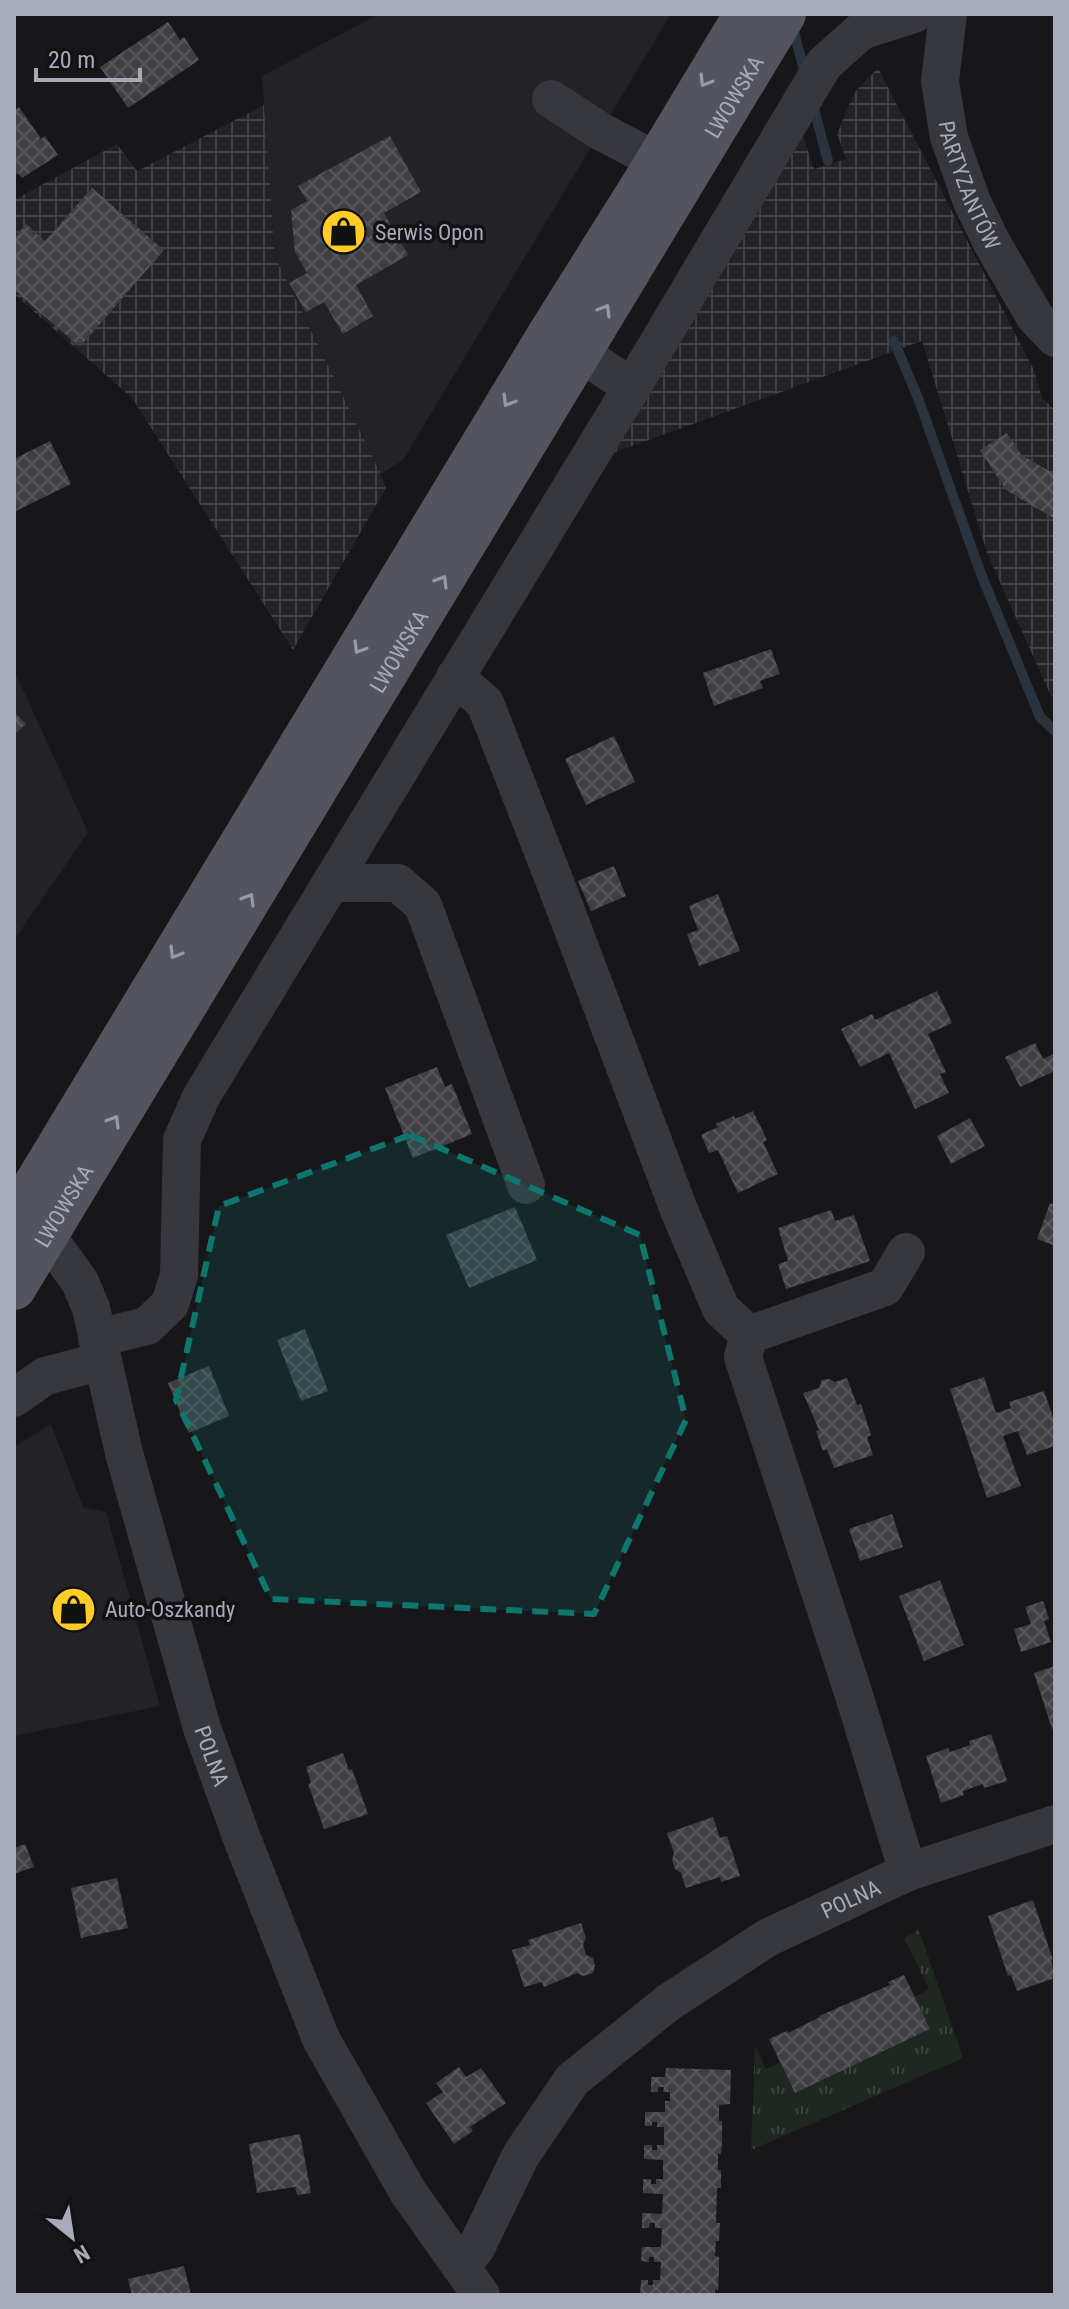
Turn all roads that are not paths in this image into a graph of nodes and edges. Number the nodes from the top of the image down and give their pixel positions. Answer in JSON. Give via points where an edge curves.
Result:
{"nodes":[{"id":1,"x":914,"y":14,"type":"edge"},
{"id":2,"x":948,"y":14,"type":"edge"},
{"id":3,"x":767,"y":21,"type":"edge"},
{"id":4,"x":551,"y":99,"type":"dead end"},
{"id":5,"x":657,"y":161,"type":"junction"},
{"id":6,"x":1055,"y":338,"type":"edge"},
{"id":7,"x":580,"y":353,"type":"junction"},
{"id":8,"x":632,"y":387,"type":"junction"},
{"id":9,"x":455,"y":677,"type":"junction"},
{"id":10,"x":331,"y":883,"type":"junction"},
{"id":11,"x":526,"y":1185,"type":"dead end"},
{"id":12,"x":25,"y":1220,"type":"edge"},
{"id":13,"x":906,"y":1252,"type":"dead end"},
{"id":14,"x":14,"y":1288,"type":"edge"},
{"id":15,"x":749,"y":1335,"type":"junction"},
{"id":16,"x":100,"y":1349,"type":"junction"},
{"id":17,"x":14,"y":1398,"type":"edge"},
{"id":18,"x":1055,"y":1824,"type":"edge"},
{"id":19,"x":908,"y":1872,"type":"junction"},
{"id":20,"x":471,"y":2281,"type":"edge"}],
"edges":[{"from":1,"to":8,"type":"street","via":[[861,31],[824,64]]},
{"from":2,"to":6,"type":"street","name":"PARTYZANTÓW","via":[[940,81],[958,165],[1015,285]]},
{"from":3,"to":5,"type":"main road","name":"LWOWSKA","one_way":true},
{"from":7,"to":3,"type":"main road","name":"LWOWSKA","one_way":true},
{"from":4,"to":5,"type":"street"},
{"from":5,"to":12,"type":"main road","name":"LWOWSKA","one_way":true,"via":[[540,348]]},
{"from":7,"to":8,"type":"street"},
{"from":12,"to":7,"type":"main road","name":"LWOWSKA","one_way":true},
{"from":8,"to":9,"type":"street"},
{"from":9,"to":10,"type":"street"},
{"from":9,"to":15,"type":"street","via":[[485,703],[679,1210],[721,1309]]},
{"from":10,"to":11,"type":"street","via":[[398,883],[423,905]]},
{"from":10,"to":16,"type":"street","via":[[201,1097],[182,1140],[179,1275],[170,1304],[147,1326]]},
{"from":12,"to":14,"type":"main road","name":"LWOWSKA"},
{"from":12,"to":16,"type":"street","name":"POLNA","via":[[52,1243],[80,1282]]},
{"from":13,"to":15,"type":"street","via":[[885,1287]]},
{"from":15,"to":19,"type":"street","via":[[743,1357]]},
{"from":16,"to":17,"type":"street"},
{"from":16,"to":20,"type":"street","name":"POLNA","via":[[202,1728],[321,2039],[408,2192]]},
{"from":18,"to":19,"type":"street","name":"POLNA"},
{"from":19,"to":20,"type":"street","name":"POLNA","via":[[759,1942],[669,2002],[572,2080],[521,2155],[476,2248]]}]}
